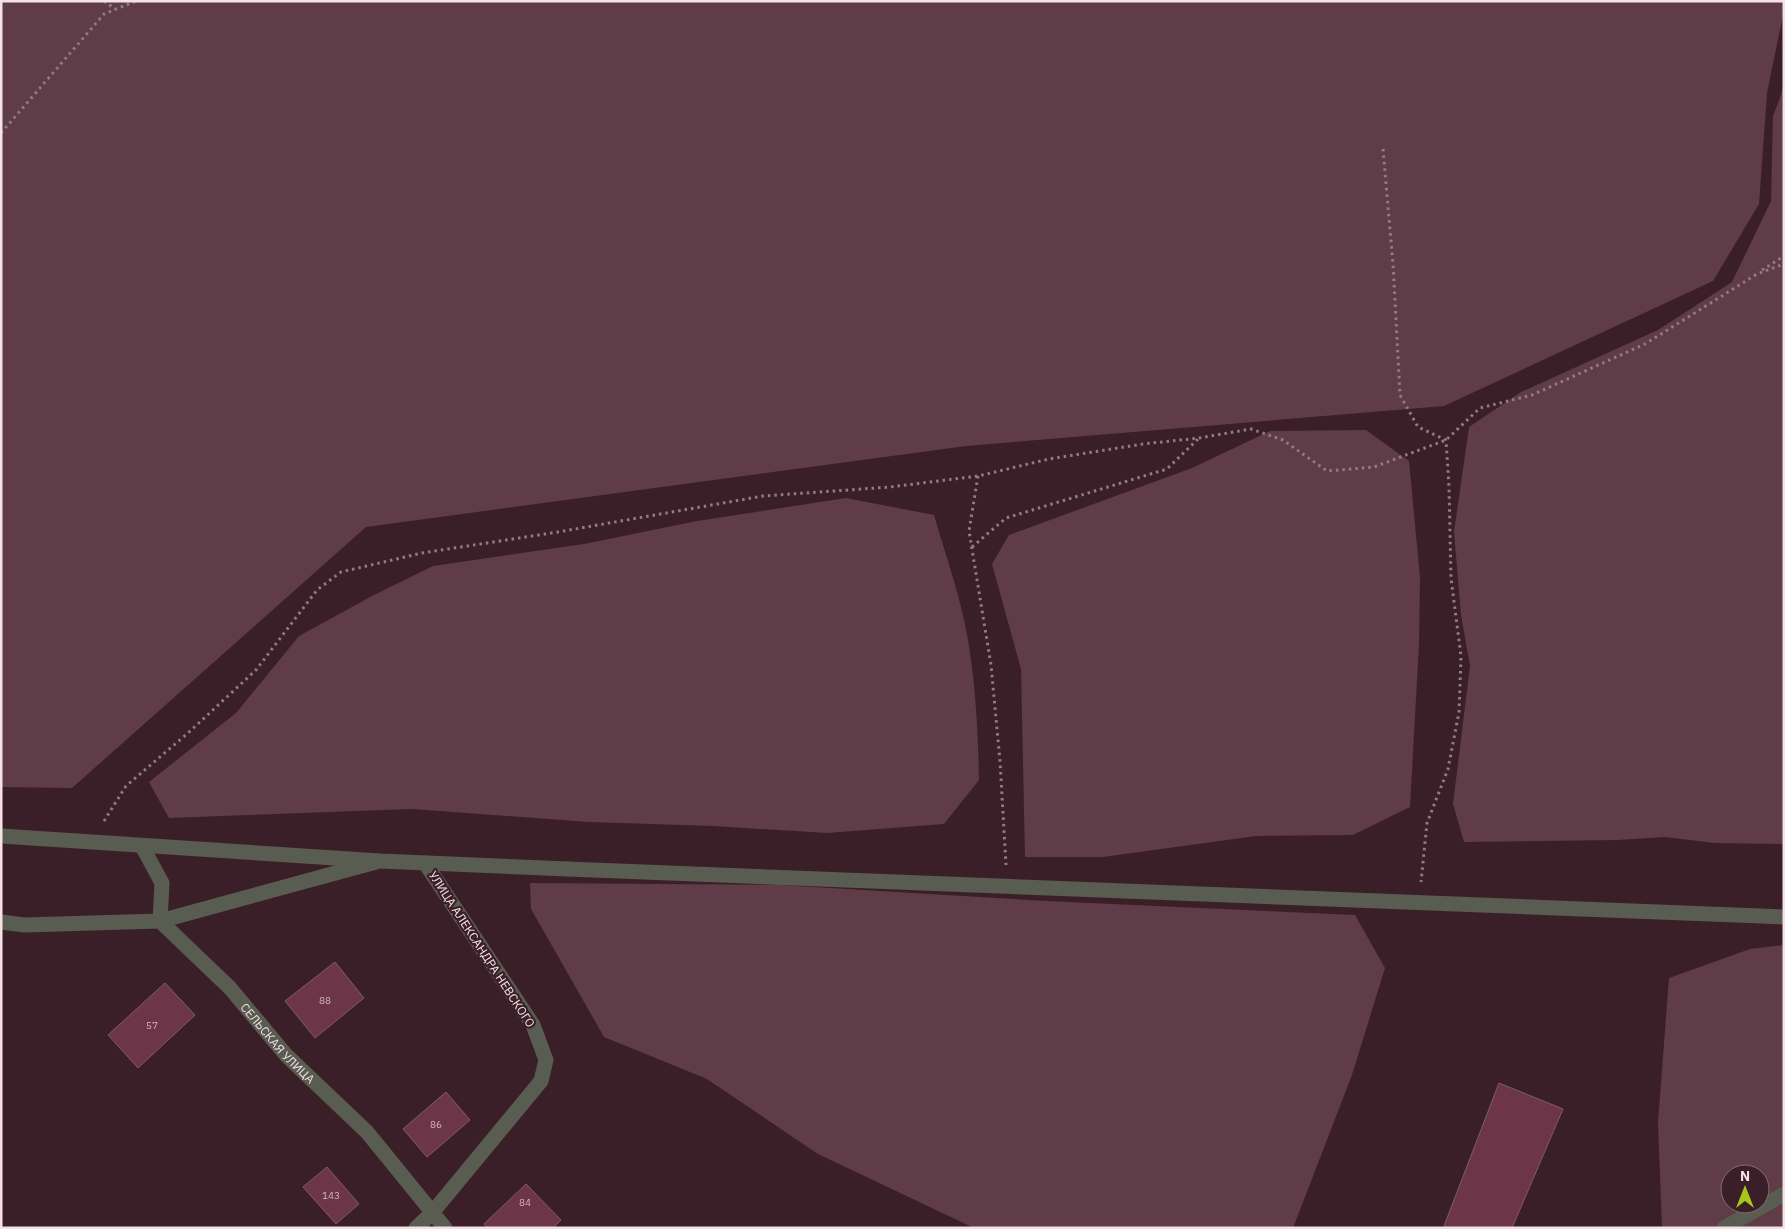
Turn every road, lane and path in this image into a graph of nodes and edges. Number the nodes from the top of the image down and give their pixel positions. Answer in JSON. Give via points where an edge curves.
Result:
{"nodes":[{"id":1,"x":104,"y":1,"type":"edge"},
{"id":2,"x":136,"y":1,"type":"edge"},
{"id":3,"x":116,"y":10,"type":"junction"},
{"id":4,"x":1,"y":133,"type":"edge"},
{"id":5,"x":1383,"y":149,"type":"dead end"},
{"id":6,"x":1784,"y":256,"type":"edge"},
{"id":7,"x":1784,"y":264,"type":"edge"},
{"id":8,"x":1757,"y":274,"type":"junction"},
{"id":9,"x":1199,"y":438,"type":"junction"},
{"id":10,"x":1446,"y":440,"type":"junction"},
{"id":11,"x":978,"y":476,"type":"junction"},
{"id":12,"x":971,"y":548,"type":"junction"},
{"id":13,"x":1,"y":836,"type":"edge"},
{"id":14,"x":91,"y":842,"type":"junction"},
{"id":15,"x":142,"y":846,"type":"junction"},
{"id":16,"x":380,"y":861,"type":"junction"},
{"id":17,"x":425,"y":863,"type":"junction"},
{"id":18,"x":1007,"y":886,"type":"junction"},
{"id":19,"x":1419,"y":902,"type":"junction"},
{"id":20,"x":1784,"y":917,"type":"edge"},
{"id":21,"x":160,"y":921,"type":"junction"},
{"id":22,"x":1,"y":922,"type":"edge"},
{"id":23,"x":1784,"y":1194,"type":"edge"},
{"id":24,"x":432,"y":1213,"type":"junction"},
{"id":25,"x":416,"y":1228,"type":"edge"},
{"id":26,"x":445,"y":1228,"type":"edge"},
{"id":27,"x":1724,"y":1228,"type":"edge"}],
"edges":[{"from":1,"to":3,"type":"path"},
{"from":2,"to":3,"type":"path"},
{"from":3,"to":4,"type":"path","via":[[104,14]]},
{"from":5,"to":10,"type":"path","via":[[1400,395],[1418,427]]},
{"from":6,"to":8,"type":"path"},
{"from":7,"to":8,"type":"path"},
{"from":8,"to":10,"type":"path","via":[[1645,344],[1532,395],[1480,408]]},
{"from":9,"to":10,"type":"path","via":[[1251,429],[1283,440],[1327,470],[1374,467]]},
{"from":9,"to":11,"type":"path","via":[[1049,459]]},
{"from":9,"to":12,"type":"path","via":[[1167,469],[1006,518]]},
{"from":10,"to":19,"type":"path","via":[[1451,578],[1461,656],[1458,712],[1448,769],[1428,823]]},
{"from":11,"to":12,"type":"path","via":[[968,531]]},
{"from":11,"to":14,"type":"path","via":[[890,487],[763,496],[422,553],[341,572],[317,590],[256,670],[126,786]]},
{"from":12,"to":18,"type":"path","via":[[991,665]]},
{"from":13,"to":14,"type":"street"},
{"from":14,"to":15,"type":"street"},
{"from":15,"to":16,"type":"street"},
{"from":15,"to":21,"type":"street","via":[[162,883]]},
{"from":16,"to":17,"type":"street"},
{"from":16,"to":21,"type":"street"},
{"from":17,"to":18,"type":"street"},
{"from":17,"to":24,"type":"street","name":"УЛИЦА АЛЕКСАНДРА НЕВСКОГО","via":[[533,1025],[546,1060],[541,1081]]},
{"from":18,"to":19,"type":"street"},
{"from":19,"to":20,"type":"street"},
{"from":21,"to":22,"type":"street","via":[[24,925]]},
{"from":21,"to":24,"type":"street","name":"СЕЛЬСКАЯ УЛИЦА","via":[[230,988],[286,1055],[367,1132]]},
{"from":23,"to":27,"type":"street"},
{"from":24,"to":25,"type":"street","name":"УЛИЦА АЛЕКСАНДРА НЕВСКОГО"},
{"from":24,"to":26,"type":"street","name":"СЕЛЬСКАЯ УЛИЦА"}]}
